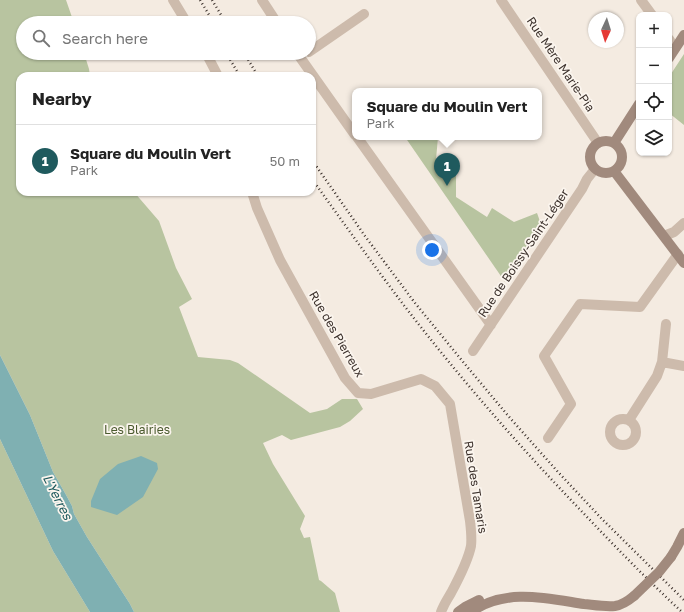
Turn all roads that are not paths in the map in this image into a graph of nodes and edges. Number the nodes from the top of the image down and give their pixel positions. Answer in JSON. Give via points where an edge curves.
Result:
{"nodes":[{"id":1,"x":173,"y":0,"type":"edge"},
{"id":2,"x":262,"y":0,"type":"edge"},
{"id":3,"x":501,"y":0,"type":"edge"},
{"id":4,"x":641,"y":0,"type":"edge"},
{"id":5,"x":650,"y":12,"type":"edge"},
{"id":6,"x":364,"y":14,"type":"dead end"},
{"id":7,"x":183,"y":16,"type":"edge"},
{"id":8,"x":272,"y":16,"type":"edge"},
{"id":9,"x":684,"y":35,"type":"edge"},
{"id":10,"x":672,"y":44,"type":"edge"},
{"id":11,"x":316,"y":46,"type":"edge"},
{"id":12,"x":675,"y":48,"type":"junction"},
{"id":13,"x":672,"y":53,"type":"edge"},
{"id":14,"x":210,"y":60,"type":"edge"},
{"id":15,"x":308,"y":60,"type":"edge"},
{"id":16,"x":216,"y":72,"type":"edge"},
{"id":17,"x":315,"y":72,"type":"edge"},
{"id":18,"x":316,"y":73,"type":"edge"},
{"id":19,"x":636,"y":109,"type":"edge"},
{"id":20,"x":352,"y":130,"type":"edge"},
{"id":21,"x":359,"y":140,"type":"edge"},
{"id":22,"x":598,"y":143,"type":"junction"},
{"id":23,"x":614,"y":143,"type":"junction"},
{"id":24,"x":595,"y":169,"type":"junction"},
{"id":25,"x":614,"y":171,"type":"junction"},
{"id":26,"x":253,"y":196,"type":"edge"},
{"id":27,"x":684,"y":223,"type":"edge"},
{"id":28,"x":664,"y":236,"type":"junction"},
{"id":29,"x":678,"y":254,"type":"junction"},
{"id":30,"x":684,"y":263,"type":"edge"},
{"id":31,"x":666,"y":324,"type":"dead end"},
{"id":32,"x":490,"y":325,"type":"junction"},
{"id":33,"x":473,"y":351,"type":"dead end"},
{"id":34,"x":662,"y":362,"type":"junction"},
{"id":35,"x":684,"y":366,"type":"edge"},
{"id":36,"x":450,"y":404,"type":"joint"},
{"id":37,"x":629,"y":420,"type":"dead end"},
{"id":38,"x":548,"y":438,"type":"dead end"},
{"id":39,"x":684,"y":533,"type":"edge"},
{"id":40,"x":451,"y":594,"type":"junction"},
{"id":41,"x":465,"y":610,"type":"edge"},
{"id":42,"x":441,"y":612,"type":"edge"}],
"edges":[{"from":1,"to":7,"type":"street"},
{"from":2,"to":8,"type":"street"},
{"from":3,"to":22,"type":"street","name":"Rue Mère Marie-Pia"},
{"from":4,"to":5,"type":"street"},
{"from":6,"to":11,"type":"street"},
{"from":9,"to":12,"type":"main road"},
{"from":10,"to":12,"type":"street"},
{"from":12,"to":13,"type":"main road"},
{"from":14,"to":16,"type":"street"},
{"from":15,"to":17,"type":"street"},
{"from":18,"to":20,"type":"street"},
{"from":19,"to":23,"type":"main road"},
{"from":21,"to":32,"type":"street"},
{"from":22,"to":23,"type":"main road"},
{"from":22,"to":24,"type":"main road","via":[[590,155]]},
{"from":23,"to":25,"type":"main road","via":[[621,150],[623,160]]},
{"from":24,"to":25,"type":"main road","via":[[604,173]]},
{"from":24,"to":32,"type":"street","name":"Rue de Boissy-Saint-Léger"},
{"from":25,"to":28,"type":"main road"},
{"from":26,"to":36,"type":"street","name":"Rue des Pierreux","via":[[280,260],[345,378],[358,393],[372,394],[421,380],[435,386]]},
{"from":27,"to":28,"type":"street","via":[[674,232]]},
{"from":28,"to":29,"type":"main road"},
{"from":29,"to":30,"type":"main road"},
{"from":29,"to":38,"type":"street","via":[[640,307],[580,304],[544,356],[571,404]]},
{"from":31,"to":34,"type":"street"},
{"from":32,"to":33,"type":"street","name":"Rue de Boissy-Saint-Léger"},
{"from":34,"to":35,"type":"street"},
{"from":34,"to":37,"type":"street","via":[[657,376]]},
{"from":36,"to":40,"type":"street","name":"Rue des Tamaris","via":[[472,536],[471,548]]},
{"from":39,"to":41,"type":"main road","bridge":true,"via":[[671,557],[659,572],[625,603],[600,606],[538,597],[519,597],[505,598]]},
{"from":40,"to":41,"type":"street","via":[[452,606]]},
{"from":40,"to":42,"type":"street","name":"Rue des Tamaris"}]}
